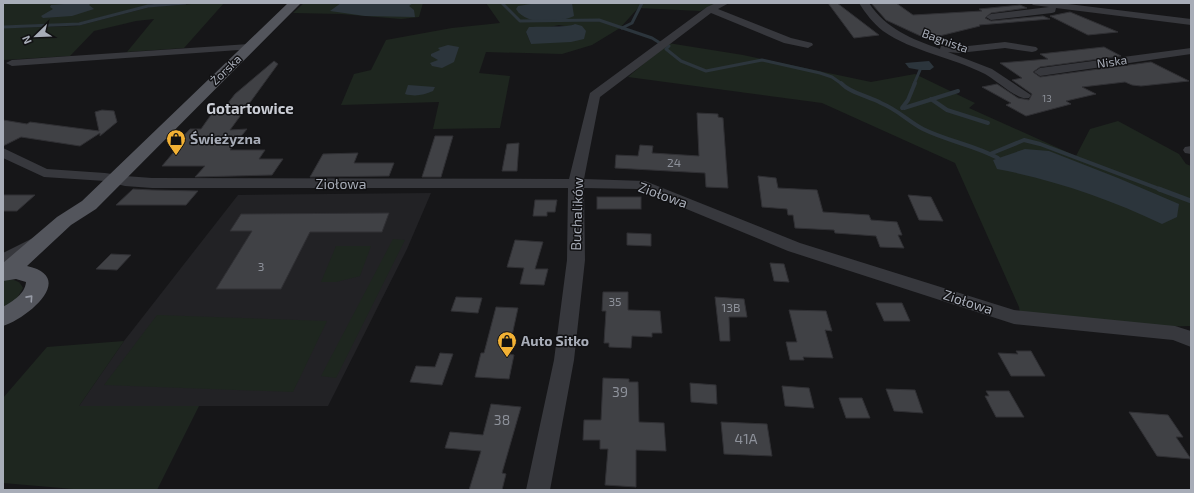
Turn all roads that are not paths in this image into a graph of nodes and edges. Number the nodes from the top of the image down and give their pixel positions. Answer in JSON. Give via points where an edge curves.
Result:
{"nodes":[{"id":1,"x":295,"y":3,"type":"edge"},
{"id":2,"x":724,"y":3,"type":"edge"},
{"id":3,"x":864,"y":3,"type":"edge"},
{"id":4,"x":1036,"y":3,"type":"edge"},
{"id":5,"x":1107,"y":3,"type":"edge"},
{"id":6,"x":1057,"y":6,"type":"junction"},
{"id":7,"x":710,"y":9,"type":"junction"},
{"id":8,"x":1086,"y":10,"type":"junction"},
{"id":9,"x":991,"y":17,"type":"dead end"},
{"id":10,"x":1191,"y":22,"type":"edge"},
{"id":11,"x":911,"y":42,"type":"junction"},
{"id":12,"x":808,"y":45,"type":"dead end"},
{"id":13,"x":249,"y":47,"type":"junction"},
{"id":14,"x":1032,"y":49,"type":"dead end"},
{"id":15,"x":1188,"y":52,"type":"edge"},
{"id":16,"x":12,"y":63,"type":"dead end"},
{"id":17,"x":1191,"y":64,"type":"edge"},
{"id":18,"x":1040,"y":72,"type":"dead end"},
{"id":19,"x":1025,"y":95,"type":"dead end"},
{"id":20,"x":3,"y":152,"type":"edge"},
{"id":21,"x":115,"y":179,"type":"junction"},
{"id":22,"x":576,"y":183,"type":"junction"},
{"id":23,"x":89,"y":205,"type":"junction"},
{"id":24,"x":11,"y":266,"type":"edge"},
{"id":25,"x":3,"y":317,"type":"edge"},
{"id":26,"x":1191,"y":339,"type":"edge"},
{"id":27,"x":538,"y":490,"type":"edge"}],
"edges":[{"from":1,"to":13,"type":"main road","name":"Żorska"},
{"from":2,"to":7,"type":"street","name":"Buchalików"},
{"from":3,"to":11,"type":"street","name":"Bagnista","via":[[869,13],[901,38]]},
{"from":4,"to":6,"type":"street"},
{"from":5,"to":8,"type":"street","via":[[1092,5]]},
{"from":6,"to":8,"type":"street"},
{"from":6,"to":9,"type":"street","via":[[1057,9]]},
{"from":7,"to":12,"type":"street","via":[[788,41]]},
{"from":7,"to":22,"type":"street","name":"Buchalików","via":[[594,96]]},
{"from":8,"to":10,"type":"street"},
{"from":11,"to":14,"type":"street","via":[[959,50],[1005,45]]},
{"from":11,"to":19,"type":"street","name":"Bagnista","via":[[989,72]]},
{"from":13,"to":16,"type":"street"},
{"from":13,"to":21,"type":"main road","name":"Żorska"},
{"from":15,"to":17,"type":"street"},
{"from":15,"to":18,"type":"street","name":"Niska"},
{"from":20,"to":21,"type":"street","name":"Ziołowa","via":[[44,173]]},
{"from":21,"to":22,"type":"street","name":"Ziołowa","via":[[142,183],[198,185]]},
{"from":21,"to":23,"type":"main road","name":"Żorska"},
{"from":22,"to":26,"type":"street","name":"Ziołowa","via":[[640,184],[794,247],[1014,317],[1175,333]]},
{"from":22,"to":27,"type":"street","name":"Buchalików","via":[[576,260],[564,360]]},
{"from":23,"to":24,"type":"main road","name":"Żorska","via":[[64,221]]},
{"from":23,"to":24,"type":"main road","name":"Żorska","via":[[78,222],[54,244]]},
{"from":25,"to":24,"type":"main road","one_way":true,"via":[[24,304],[36,290],[37,279]]}]}
